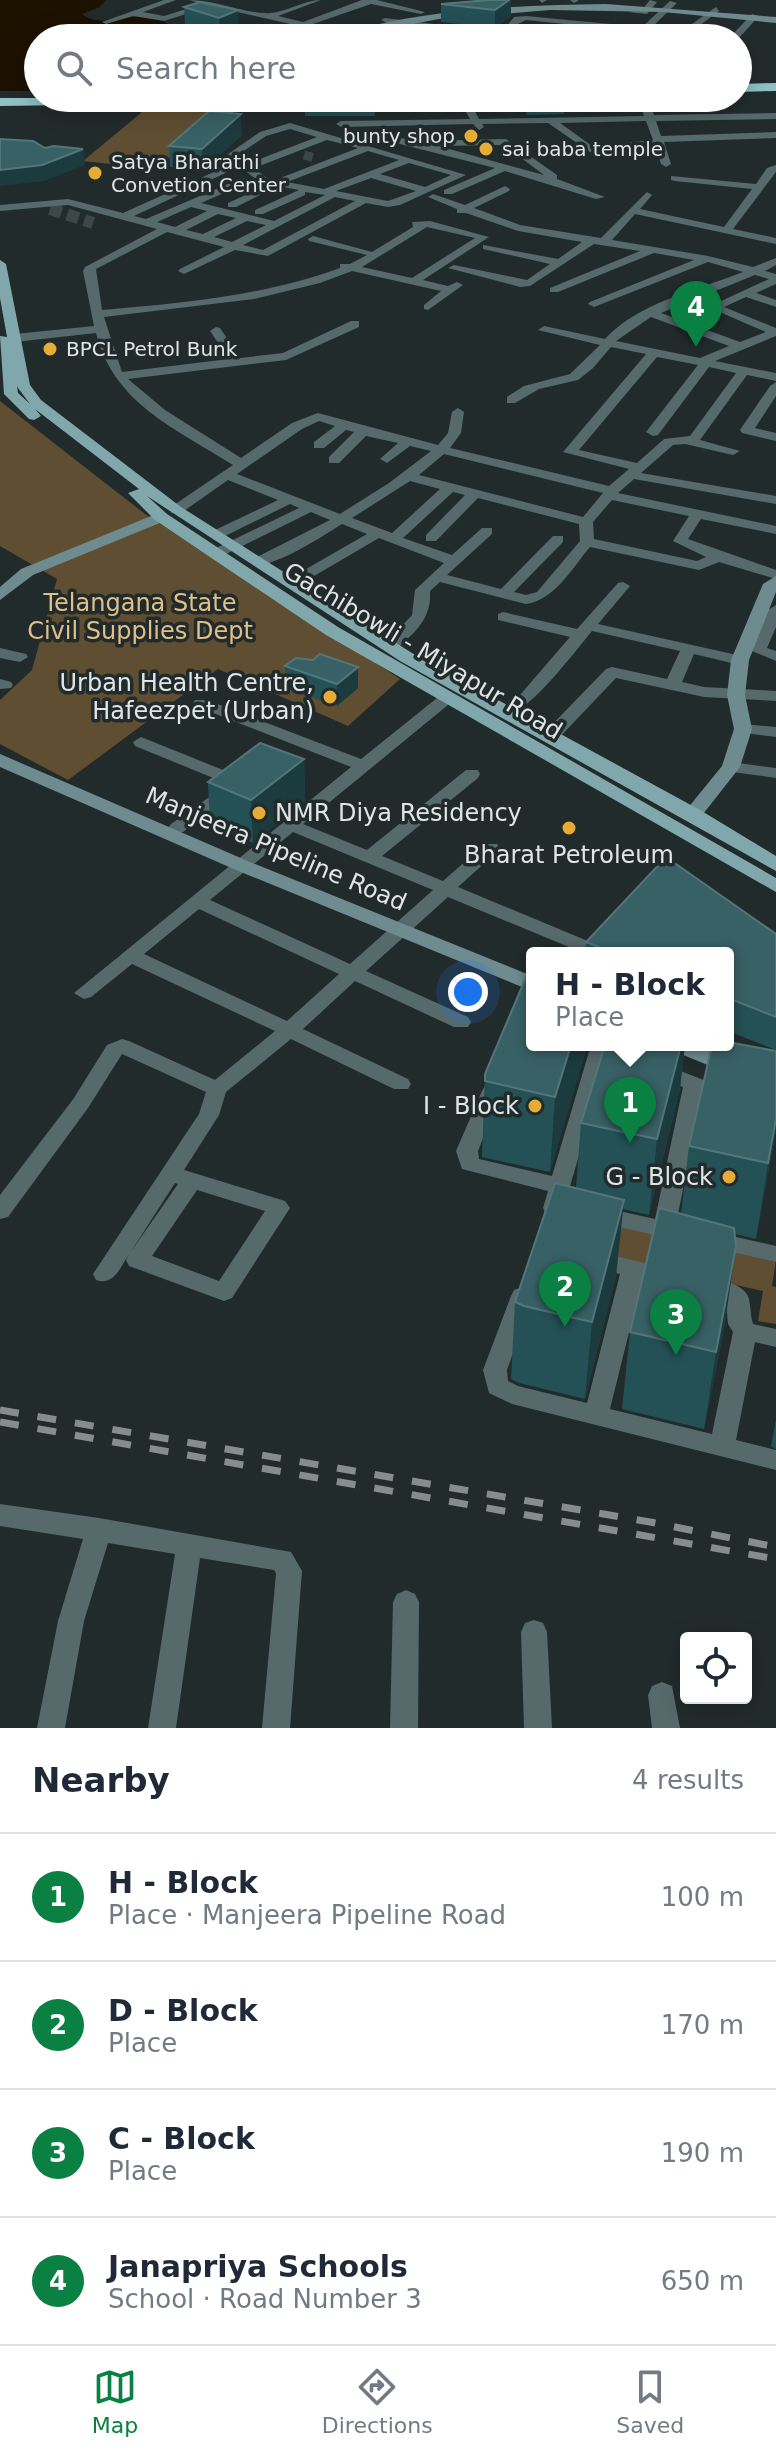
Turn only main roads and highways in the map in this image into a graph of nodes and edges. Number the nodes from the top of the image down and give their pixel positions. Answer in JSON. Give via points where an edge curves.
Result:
{"nodes":[{"id":1,"x":752,"y":84,"type":"edge"},
{"id":2,"x":776,"y":85,"type":"edge"},
{"id":3,"x":24,"y":97,"type":"edge"},
{"id":4,"x":0,"y":100,"type":"edge"},
{"id":5,"x":24,"y":102,"type":"edge"},
{"id":6,"x":0,"y":264,"type":"edge"},
{"id":7,"x":0,"y":328,"type":"edge"},
{"id":8,"x":5,"y":396,"type":"edge"},
{"id":9,"x":128,"y":480,"type":"junction"},
{"id":10,"x":222,"y":545,"type":"junction"},
{"id":11,"x":688,"y":822,"type":"junction"},
{"id":12,"x":776,"y":865,"type":"edge"},
{"id":13,"x":776,"y":886,"type":"edge"}],
"edges":[{"from":1,"to":2,"type":"highway"},
{"from":3,"to":4,"type":"highway"},
{"from":4,"to":5,"type":"highway"},
{"from":6,"to":9,"type":"main road","via":[[28,395]]},
{"from":7,"to":8,"type":"main road"},
{"from":8,"to":9,"type":"main road"},
{"from":9,"to":10,"type":"main road","name":"Gachibowli - Miyapur Road","via":[[169,514]]},
{"from":10,"to":11,"type":"main road"},
{"from":10,"to":11,"type":"main road","name":"Gachibowli - Miyapur Road","via":[[332,631]]},
{"from":11,"to":12,"type":"main road"},
{"from":11,"to":13,"type":"main road"}]}
